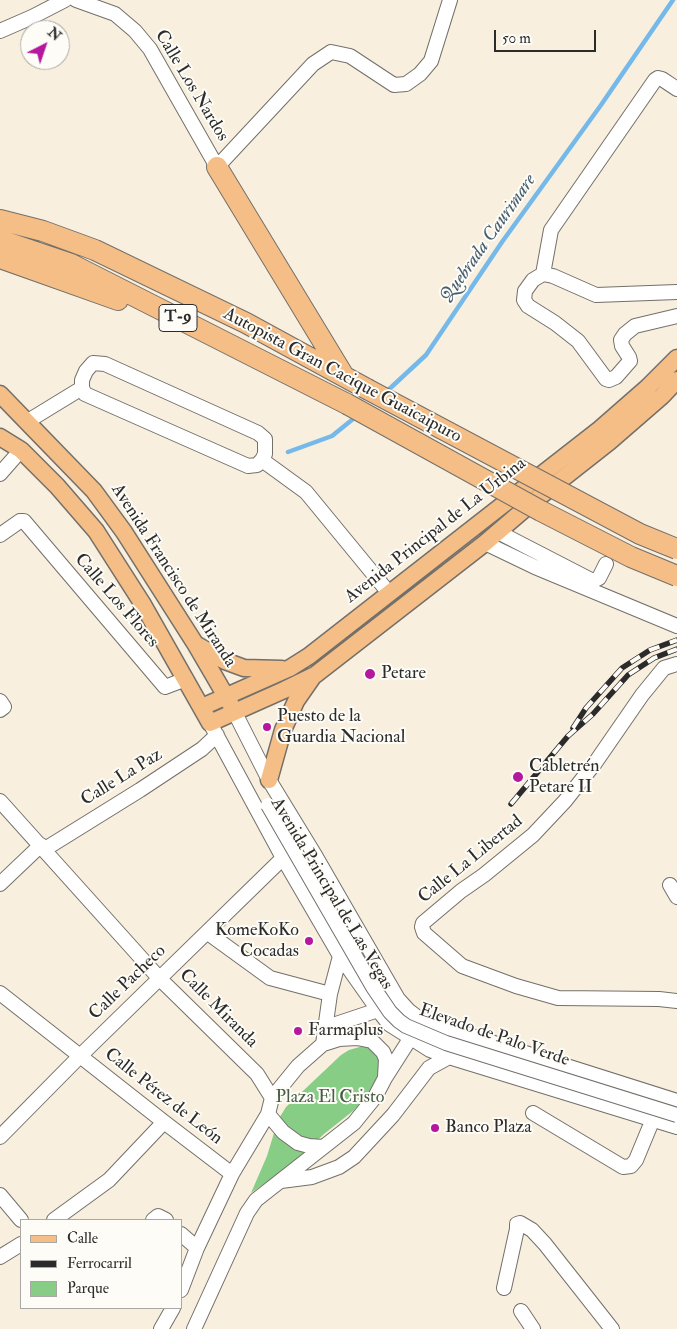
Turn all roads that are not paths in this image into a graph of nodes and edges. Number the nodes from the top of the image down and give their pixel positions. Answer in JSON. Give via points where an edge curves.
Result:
{"nodes":[{"id":1,"x":65,"y":0,"type":"edge"},
{"id":2,"x":76,"y":0,"type":"edge"},
{"id":3,"x":450,"y":0,"type":"edge"},
{"id":4,"x":0,"y":31,"type":"edge"},
{"id":5,"x":677,"y":90,"type":"edge"},
{"id":6,"x":217,"y":168,"type":"junction"},
{"id":7,"x":0,"y":220,"type":"edge"},
{"id":8,"x":2,"y":250,"type":"edge"},
{"id":9,"x":543,"y":274,"type":"junction"},
{"id":10,"x":677,"y":292,"type":"edge"},
{"id":11,"x":677,"y":316,"type":"edge"},
{"id":12,"x":677,"y":358,"type":"edge"},
{"id":13,"x":342,"y":375,"type":"junction"},
{"id":14,"x":677,"y":380,"type":"edge"},
{"id":15,"x":82,"y":388,"type":"junction"},
{"id":16,"x":0,"y":394,"type":"edge"},
{"id":17,"x":28,"y":421,"type":"junction"},
{"id":18,"x":0,"y":437,"type":"edge"},
{"id":19,"x":21,"y":450,"type":"junction"},
{"id":20,"x":262,"y":460,"type":"junction"},
{"id":21,"x":0,"y":474,"type":"edge"},
{"id":22,"x":498,"y":532,"type":"junction"},
{"id":23,"x":0,"y":535,"type":"edge"},
{"id":24,"x":485,"y":543,"type":"junction"},
{"id":25,"x":677,"y":549,"type":"edge"},
{"id":26,"x":606,"y":564,"type":"dead end"},
{"id":27,"x":677,"y":576,"type":"edge"},
{"id":28,"x":389,"y":593,"type":"junction"},
{"id":29,"x":677,"y":626,"type":"edge"},
{"id":30,"x":196,"y":645,"type":"junction"},
{"id":31,"x":677,"y":664,"type":"edge"},
{"id":32,"x":290,"y":668,"type":"junction"},
{"id":33,"x":315,"y":675,"type":"junction"},
{"id":34,"x":186,"y":679,"type":"junction"},
{"id":35,"x":226,"y":695,"type":"junction"},
{"id":36,"x":202,"y":707,"type":"junction"},
{"id":37,"x":234,"y":711,"type":"junction"},
{"id":38,"x":214,"y":729,"type":"junction"},
{"id":39,"x":269,"y":780,"type":"junction"},
{"id":40,"x":243,"y":786,"type":"junction"},
{"id":41,"x":0,"y":801,"type":"edge"},
{"id":42,"x":268,"y":805,"type":"junction"},
{"id":43,"x":43,"y":847,"type":"junction"},
{"id":44,"x":283,"y":858,"type":"junction"},
{"id":45,"x":0,"y":884,"type":"edge"},
{"id":46,"x":208,"y":933,"type":"junction"},
{"id":47,"x":340,"y":956,"type":"junction"},
{"id":48,"x":160,"y":978,"type":"junction"},
{"id":49,"x":0,"y":993,"type":"edge"},
{"id":50,"x":330,"y":994,"type":"junction"},
{"id":51,"x":398,"y":999,"type":"junction"},
{"id":52,"x":677,"y":1001,"type":"edge"},
{"id":53,"x":378,"y":1010,"type":"junction"},
{"id":54,"x":421,"y":1020,"type":"junction"},
{"id":55,"x":324,"y":1028,"type":"junction"},
{"id":56,"x":411,"y":1039,"type":"junction"},
{"id":57,"x":323,"y":1044,"type":"junction"},
{"id":58,"x":80,"y":1056,"type":"junction"},
{"id":59,"x":449,"y":1057,"type":"junction"},
{"id":60,"x":385,"y":1078,"type":"junction"},
{"id":61,"x":272,"y":1098,"type":"junction"},
{"id":62,"x":677,"y":1101,"type":"edge"},
{"id":63,"x":268,"y":1114,"type":"junction"},
{"id":64,"x":534,"y":1114,"type":"dead end"},
{"id":65,"x":677,"y":1114,"type":"edge"},
{"id":66,"x":652,"y":1119,"type":"junction"},
{"id":67,"x":164,"y":1122,"type":"junction"},
{"id":68,"x":677,"y":1127,"type":"edge"},
{"id":69,"x":0,"y":1137,"type":"edge"},
{"id":70,"x":323,"y":1147,"type":"junction"},
{"id":71,"x":232,"y":1174,"type":"junction"},
{"id":72,"x":281,"y":1181,"type":"junction"},
{"id":73,"x":0,"y":1195,"type":"edge"},
{"id":74,"x":20,"y":1219,"type":"edge"},
{"id":75,"x":55,"y":1219,"type":"edge"},
{"id":76,"x":182,"y":1235,"type":"edge"},
{"id":77,"x":20,"y":1245,"type":"edge"},
{"id":78,"x":196,"y":1248,"type":"junction"},
{"id":79,"x":0,"y":1257,"type":"edge"},
{"id":80,"x":182,"y":1287,"type":"edge"},
{"id":81,"x":504,"y":1288,"type":"dead end"},
{"id":82,"x":172,"y":1309,"type":"edge"},
{"id":83,"x":521,"y":1311,"type":"dead end"},
{"id":84,"x":162,"y":1329,"type":"edge"},
{"id":85,"x":194,"y":1329,"type":"edge"},
{"id":86,"x":533,"y":1329,"type":"edge"},
{"id":87,"x":612,"y":1329,"type":"edge"}],
"edges":[{"from":1,"to":4,"type":"street"},
{"from":2,"to":6,"type":"street","name":"Calle Los Nardos","via":[[115,14],[135,31],[150,49]]},
{"from":3,"to":6,"type":"street","via":[[431,61],[420,74],[406,84],[394,85],[350,56],[331,52],[313,64]]},
{"from":5,"to":9,"type":"street","via":[[662,79],[654,80],[551,230]]},
{"from":6,"to":13,"type":"highway"},
{"from":7,"to":13,"type":"highway","name":"Autopista Gran Cacique Guaicaipuro","number":"T-9","via":[[95,250],[246,323]]},
{"from":8,"to":27,"type":"highway","name":"Autopista Gran Cacique Guaicaipuro","number":"T-9","bridge":true,"via":[[262,362],[347,404],[541,511],[631,557]]},
{"from":9,"to":10,"type":"street","via":[[596,295]]},
{"from":9,"to":11,"type":"street","via":[[532,280],[524,300],[578,341],[606,379],[613,379],[630,361],[622,346],[625,334],[635,326]]},
{"from":12,"to":28,"type":"main road","name":"Avenida Principal de La Urbina","via":[[600,428]]},
{"from":13,"to":25,"type":"highway","name":"Autopista Gran Cacique Guaicaipuro","number":"T-9","bridge":true,"via":[[640,534]]},
{"from":14,"to":22,"type":"main road","name":"Avenida Principal de La Urbina","via":[[608,442]]},
{"from":15,"to":17,"type":"street"},
{"from":15,"to":20,"type":"street","via":[[85,394],[248,466],[257,465]]},
{"from":15,"to":20,"type":"street","via":[[82,380],[93,363],[105,364],[258,433],[265,439]]},
{"from":16,"to":17,"type":"main road","name":"Avenida Francisco de Miranda"},
{"from":17,"to":30,"type":"main road","name":"Avenida Francisco de Miranda","via":[[94,491]]},
{"from":18,"to":19,"type":"main road"},
{"from":19,"to":21,"type":"street"},
{"from":19,"to":34,"type":"main road","via":[[96,531]]},
{"from":20,"to":28,"type":"street","via":[[306,492]]},
{"from":22,"to":24,"type":"main road","name":"Avenida Principal de La Urbina"},
{"from":22,"to":26,"type":"street","via":[[592,581],[599,578]]},
{"from":23,"to":34,"type":"street","name":"Calle Los Flores","via":[[24,521],[165,688]]},
{"from":24,"to":29,"type":"street"},
{"from":24,"to":33,"type":"main road","name":"Avenida Principal de La Urbina"},
{"from":28,"to":32,"type":"main road","name":"Avenida Principal de La Urbina"},
{"from":30,"to":32,"type":"main road","via":[[244,668]]},
{"from":30,"to":35,"type":"main road","name":"Avenida Francisco de Miranda"},
{"from":31,"to":52,"type":"street","name":"Calle La Libertad","via":[[664,668],[642,694],[595,763],[533,835],[460,891],[422,927],[424,933],[462,966],[516,986],[558,998]]},
{"from":32,"to":35,"type":"main road","name":"Avenida Principal de La Urbina"},
{"from":33,"to":37,"type":"main road","name":"Avenida Principal de La Urbina"},
{"from":33,"to":39,"type":"main road","via":[[296,701],[283,730]]},
{"from":34,"to":36,"type":"main road"},
{"from":35,"to":36,"type":"main road","name":"Avenida Principal de La Urbina"},
{"from":35,"to":37,"type":"main road","name":"Avenida Principal de Las Vegas"},
{"from":36,"to":38,"type":"main road"},
{"from":37,"to":38,"type":"main road","name":"Avenida Principal de La Urbina"},
{"from":37,"to":39,"type":"street","name":"Avenida Principal de Las Vegas"},
{"from":38,"to":40,"type":"street","name":"Avenida Principal de Las Vegas"},
{"from":38,"to":43,"type":"street","name":"Calle La Paz","via":[[202,749]]},
{"from":39,"to":42,"type":"street"},
{"from":39,"to":51,"type":"street","name":"Avenida Principal de Las Vegas"},
{"from":40,"to":42,"type":"street","name":"Elevado de Palo Verde"},
{"from":40,"to":44,"type":"street","name":"Avenida Principal de Las Vegas"},
{"from":41,"to":43,"type":"street","name":"Calle Miranda"},
{"from":42,"to":65,"type":"street","name":"Elevado de Palo Verde","bridge":true,"via":[[373,987],[399,1021],[446,1043]]},
{"from":43,"to":45,"type":"street","name":"Calle La Paz"},
{"from":43,"to":48,"type":"street","name":"Calle Miranda"},
{"from":44,"to":46,"type":"street","name":"Calle Pacheco"},
{"from":44,"to":47,"type":"street","name":"Avenida Principal de Las Vegas"},
{"from":46,"to":48,"type":"street","name":"Calle Pacheco"},
{"from":46,"to":50,"type":"street","via":[[270,978]]},
{"from":47,"to":50,"type":"street"},
{"from":47,"to":53,"type":"street","name":"Avenida Principal de Las Vegas"},
{"from":48,"to":58,"type":"street","name":"Calle Pacheco"},
{"from":48,"to":61,"type":"street","name":"Calle Miranda","via":[[257,1074]]},
{"from":49,"to":58,"type":"street","name":"Calle Pérez de León"},
{"from":50,"to":55,"type":"street"},
{"from":51,"to":53,"type":"street"},
{"from":51,"to":54,"type":"street","name":"Avenida Principal de Las Vegas"},
{"from":53,"to":55,"type":"street"},
{"from":53,"to":56,"type":"street","name":"Avenida Principal de Las Vegas","via":[[389,1024]]},
{"from":54,"to":56,"type":"street"},
{"from":54,"to":62,"type":"street","name":"Avenida Principal de Las Vegas"},
{"from":55,"to":57,"type":"street"},
{"from":56,"to":59,"type":"street","name":"Avenida Principal de Las Vegas"},
{"from":56,"to":60,"type":"street"},
{"from":57,"to":60,"type":"street","via":[[347,1038],[372,1041],[386,1059]]},
{"from":57,"to":61,"type":"street","via":[[298,1066]]},
{"from":58,"to":67,"type":"street","name":"Calle Pérez de León"},
{"from":58,"to":69,"type":"street","name":"Calle Pacheco"},
{"from":59,"to":66,"type":"street","name":"Avenida Principal de Las Vegas"},
{"from":59,"to":72,"type":"street","via":[[429,1068],[393,1115],[354,1157],[312,1177]]},
{"from":60,"to":70,"type":"street","via":[[375,1097],[354,1123]]},
{"from":61,"to":63,"type":"street"},
{"from":63,"to":70,"type":"street","via":[[283,1132],[298,1143]]},
{"from":63,"to":71,"type":"street"},
{"from":64,"to":66,"type":"street","via":[[623,1167],[631,1166],[636,1160]]},
{"from":66,"to":68,"type":"street","name":"Avenida Principal de Las Vegas"},
{"from":67,"to":71,"type":"street","name":"Calle Pérez de León"},
{"from":67,"to":75,"type":"street","via":[[109,1180]]},
{"from":70,"to":72,"type":"street"},
{"from":71,"to":78,"type":"street"},
{"from":72,"to":85,"type":"street","via":[[256,1200],[247,1213]]},
{"from":73,"to":74,"type":"street"},
{"from":76,"to":78,"type":"street"},
{"from":77,"to":79,"type":"street"},
{"from":78,"to":80,"type":"street"},
{"from":81,"to":87,"type":"street","via":[[518,1229],[516,1224],[520,1223],[545,1244]]},
{"from":82,"to":84,"type":"street"},
{"from":83,"to":86,"type":"street"}]}
